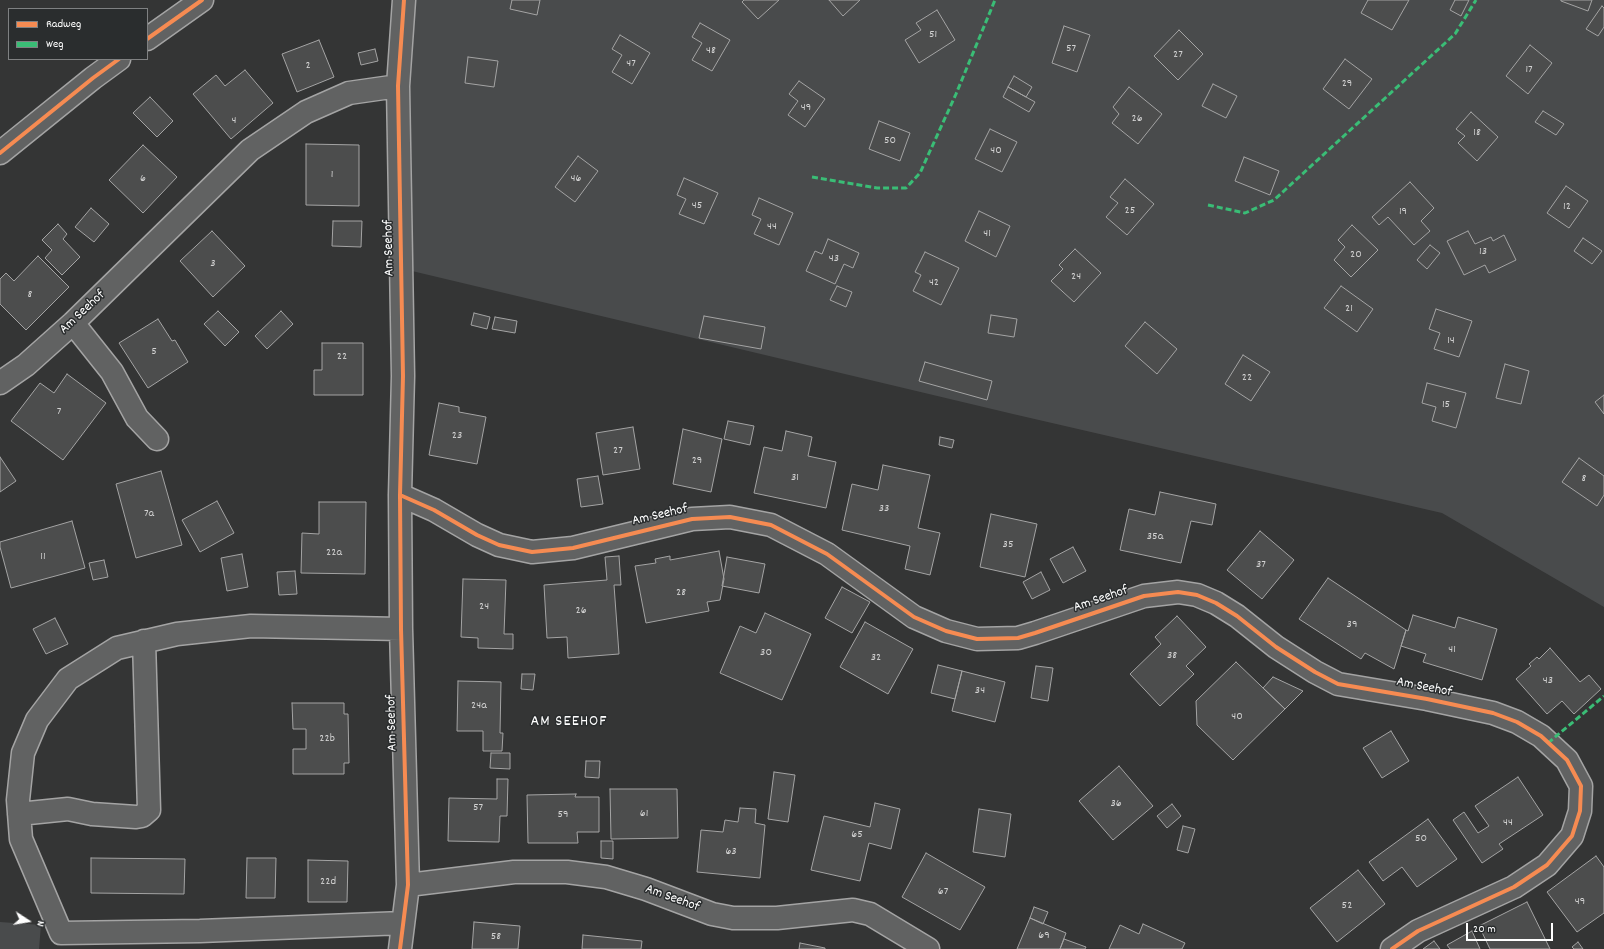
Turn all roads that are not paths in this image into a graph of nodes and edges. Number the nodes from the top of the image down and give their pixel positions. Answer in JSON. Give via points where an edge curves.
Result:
{"nodes":[{"id":1,"x":202,"y":0,"type":"edge"},
{"id":2,"x":404,"y":0,"type":"edge"},
{"id":3,"x":148,"y":38,"type":"edge"},
{"id":4,"x":118,"y":60,"type":"edge"},
{"id":5,"x":398,"y":86,"type":"junction"},
{"id":6,"x":0,"y":153,"type":"edge"},
{"id":7,"x":73,"y":323,"type":"junction"},
{"id":8,"x":0,"y":383,"type":"edge"},
{"id":9,"x":157,"y":439,"type":"dead end"},
{"id":10,"x":400,"y":495,"type":"junction"},
{"id":11,"x":401,"y":630,"type":"junction"},
{"id":12,"x":144,"y":641,"type":"junction"},
{"id":13,"x":19,"y":814,"type":"junction"},
{"id":14,"x":408,"y":885,"type":"junction"},
{"id":15,"x":403,"y":923,"type":"junction"},
{"id":16,"x":400,"y":949,"type":"edge"},
{"id":17,"x":928,"y":949,"type":"edge"},
{"id":18,"x":1392,"y":949,"type":"edge"}],
"edges":[{"from":1,"to":3,"type":"street"},
{"from":2,"to":5,"type":"street","name":"Am Seehof"},
{"from":4,"to":6,"type":"street"},
{"from":5,"to":7,"type":"street","name":"Am Seehof","via":[[348,93],[306,112],[250,150]]},
{"from":5,"to":10,"type":"street","name":"Am Seehof","via":[[403,376]]},
{"from":7,"to":8,"type":"street","name":"Am Seehof","via":[[26,365]]},
{"from":7,"to":9,"type":"street","via":[[112,372],[137,418]]},
{"from":10,"to":11,"type":"street","name":"Am Seehof"},
{"from":10,"to":18,"type":"street","name":"Am Seehof","via":[[499,545],[532,552],[573,548],[692,519],[730,516],[771,525],[827,554],[914,617],[946,632],[977,639],[1024,636],[1144,596],[1178,592],[1197,595],[1237,616],[1276,647],[1338,684],[1493,713],[1517,722],[1541,736],[1567,760],[1581,786],[1580,811],[1572,836],[1548,865],[1514,887],[1418,931]]},
{"from":11,"to":12,"type":"street","via":[[251,626],[177,634]]},
{"from":11,"to":14,"type":"street","name":"Am Seehof"},
{"from":12,"to":13,"type":"street","via":[[116,648],[68,679],[37,720],[23,753]]},
{"from":12,"to":13,"type":"street","via":[[149,810],[136,817],[92,814],[68,808]]},
{"from":13,"to":15,"type":"street","via":[[21,839],[61,933],[200,931]]},
{"from":14,"to":15,"type":"street","name":"Am Seehof"},
{"from":14,"to":17,"type":"street","name":"Am Seehof","via":[[514,872],[567,872],[606,877],[712,914],[733,918],[776,918],[853,910],[870,914]]},
{"from":15,"to":16,"type":"street","name":"Am Seehof"}]}
